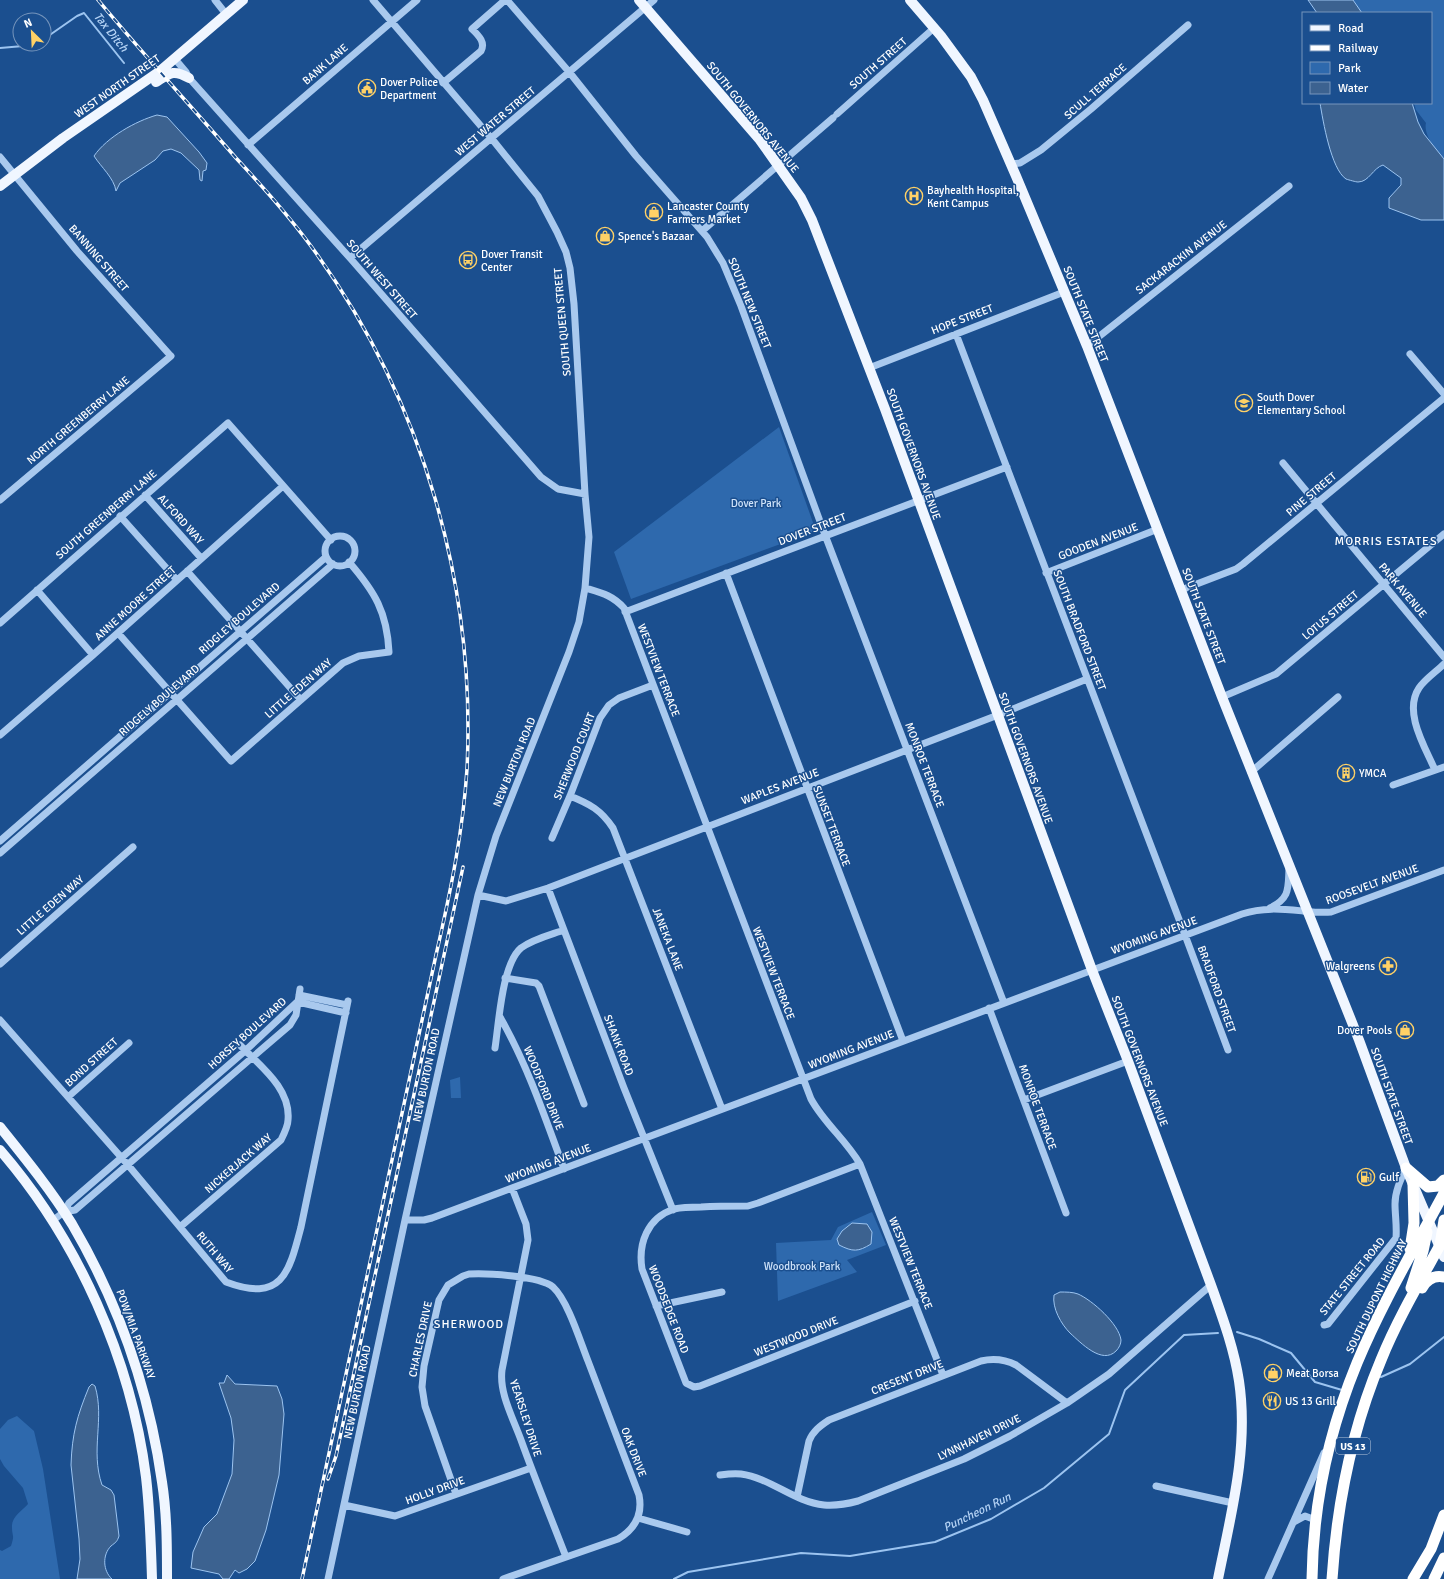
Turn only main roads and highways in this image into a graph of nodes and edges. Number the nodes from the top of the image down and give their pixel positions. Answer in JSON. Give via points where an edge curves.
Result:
{"nodes":[{"id":1,"x":243,"y":0,"type":"edge"},
{"id":2,"x":910,"y":0,"type":"edge"},
{"id":3,"x":642,"y":4,"type":"edge"},
{"id":4,"x":189,"y":78,"type":"road end"},
{"id":5,"x":108,"y":107,"type":"junction"},
{"id":6,"x":0,"y":186,"type":"edge"},
{"id":7,"x":0,"y":1127,"type":"edge"},
{"id":8,"x":0,"y":1150,"type":"edge"},
{"id":9,"x":1406,"y":1168,"type":"junction"},
{"id":10,"x":1444,"y":1180,"type":"edge"},
{"id":11,"x":1413,"y":1184,"type":"junction"},
{"id":12,"x":1444,"y":1193,"type":"edge"},
{"id":13,"x":1429,"y":1220,"type":"junction"},
{"id":14,"x":1444,"y":1220,"type":"edge"},
{"id":15,"x":1442,"y":1242,"type":"edge"},
{"id":16,"x":1444,"y":1257,"type":"edge"},
{"id":17,"x":1407,"y":1262,"type":"junction"},
{"id":18,"x":1444,"y":1278,"type":"edge"},
{"id":19,"x":1400,"y":1319,"type":"junction"},
{"id":20,"x":1381,"y":1360,"type":"junction"},
{"id":21,"x":1444,"y":1515,"type":"edge"},
{"id":22,"x":1444,"y":1558,"type":"edge"},
{"id":23,"x":152,"y":1579,"type":"edge"},
{"id":24,"x":167,"y":1579,"type":"edge"},
{"id":25,"x":1218,"y":1579,"type":"edge"},
{"id":26,"x":1312,"y":1579,"type":"edge"},
{"id":27,"x":1332,"y":1579,"type":"edge"},
{"id":28,"x":1413,"y":1579,"type":"edge"},
{"id":29,"x":1434,"y":1579,"type":"edge"}],
"edges":[{"from":1,"to":5,"type":"main road","name":"WEST NORTH STREET","via":[[175,59]]},
{"from":2,"to":9,"type":"main road","name":"SOUTH STATE STREET","via":[[958,58],[977,89],[1010,164],[1086,346],[1251,772],[1359,1040]]},
{"from":3,"to":25,"type":"main road","name":"SOUTH GOVERNORS AVENUE","via":[[760,140],[801,198],[812,220],[1211,1284],[1224,1322],[1239,1382],[1242,1423],[1240,1470]]},
{"from":4,"to":5,"type":"main road","via":[[179,73],[170,73]]},
{"from":5,"to":6,"type":"main road","name":"WEST NORTH STREET"},
{"from":7,"to":24,"type":"main road","name":"POW/MIA PARKWAY","via":[[64,1212],[90,1256],[108,1293],[135,1362],[146,1400],[162,1483],[167,1536]]},
{"from":8,"to":23,"type":"main road","via":[[52,1221],[78,1266],[114,1343],[138,1429],[146,1476]]},
{"from":9,"to":10,"type":"highway","via":[[1428,1187],[1438,1186]]},
{"from":9,"to":11,"type":"main road","name":"SOUTH STATE STREET"},
{"from":11,"to":13,"type":"main road","name":"SOUTH STATE STREET"},
{"from":11,"to":17,"type":"highway","via":[[1414,1223]]},
{"from":12,"to":13,"type":"highway","name":"SOUTH DUPONT HIGHWAY","number":"US 13"},
{"from":13,"to":15,"type":"main road","name":"SOUTH STATE STREET"},
{"from":13,"to":17,"type":"highway","name":"SOUTH DUPONT HIGHWAY","number":"US 13"},
{"from":13,"to":19,"type":"highway","via":[[1423,1251]]},
{"from":14,"to":15,"type":"highway"},
{"from":15,"to":16,"type":"main road","name":"SOUTH STATE STREET"},
{"from":15,"to":19,"type":"highway","number":"US 13"},
{"from":17,"to":26,"type":"highway","name":"SOUTH DUPONT HIGHWAY","number":"US 13","via":[[1357,1364],[1334,1430],[1315,1532]]},
{"from":18,"to":20,"type":"highway","via":[[1435,1276],[1424,1284]]},
{"from":19,"to":20,"type":"highway","number":"US 13"},
{"from":20,"to":27,"type":"highway","number":"US 13","via":[[1362,1413],[1346,1478],[1338,1518]]},
{"from":21,"to":28,"type":"highway","via":[[1431,1549]]},
{"from":22,"to":29,"type":"highway"}]}
